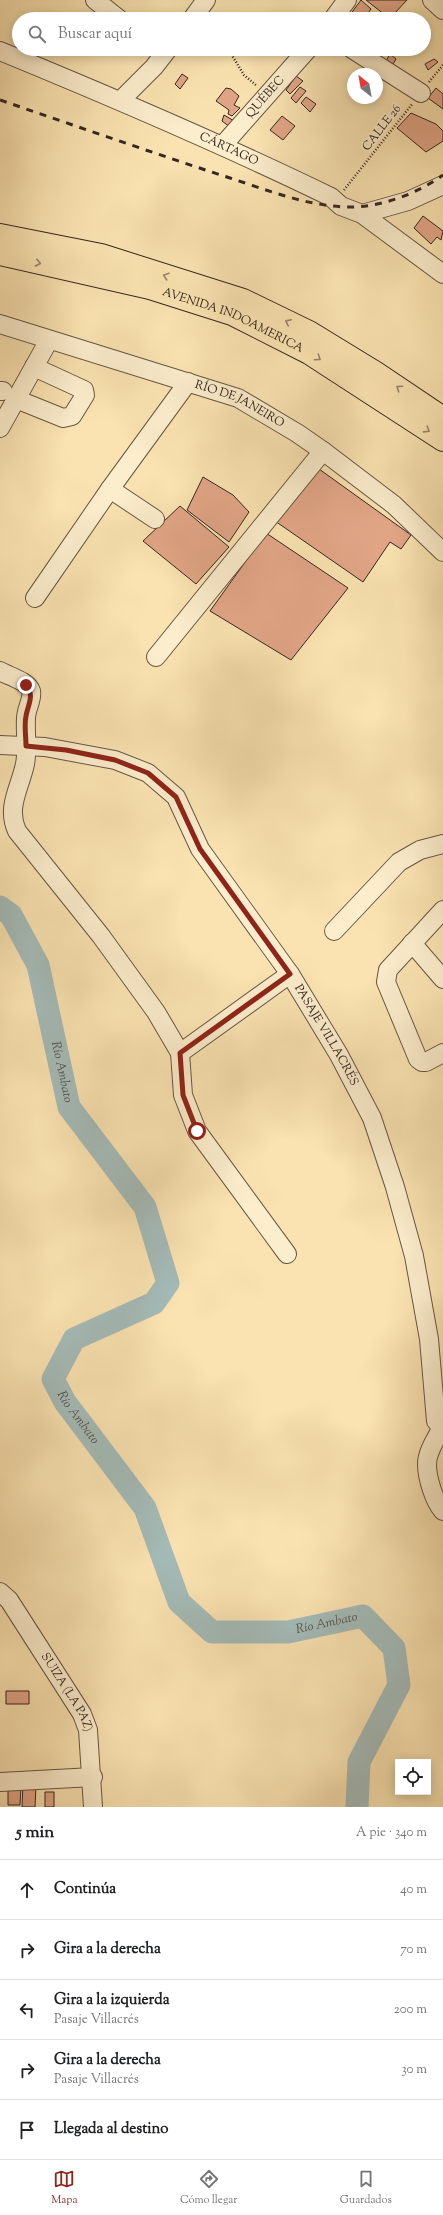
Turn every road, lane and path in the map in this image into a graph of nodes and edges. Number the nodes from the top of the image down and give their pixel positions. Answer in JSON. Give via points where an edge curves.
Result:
{"nodes":[{"id":1,"x":95,"y":0,"type":"edge"},
{"id":2,"x":206,"y":0,"type":"edge"},
{"id":3,"x":432,"y":0,"type":"edge"},
{"id":4,"x":443,"y":10,"type":"edge"},
{"id":5,"x":110,"y":12,"type":"edge"},
{"id":6,"x":197,"y":12,"type":"edge"},
{"id":7,"x":0,"y":51,"type":"edge"},
{"id":8,"x":12,"y":56,"type":"edge"},
{"id":9,"x":12,"y":56,"type":"edge"},
{"id":10,"x":158,"y":56,"type":"edge"},
{"id":11,"x":232,"y":56,"type":"edge"},
{"id":12,"x":302,"y":56,"type":"edge"},
{"id":13,"x":363,"y":56,"type":"edge"},
{"id":14,"x":443,"y":64,"type":"edge"},
{"id":15,"x":421,"y":93,"type":"junction"},
{"id":16,"x":267,"y":98,"type":"junction"},
{"id":17,"x":121,"y":100,"type":"junction"},
{"id":18,"x":223,"y":145,"type":"junction"},
{"id":19,"x":443,"y":185,"type":"edge"},
{"id":20,"x":331,"y":197,"type":"junction"},
{"id":21,"x":362,"y":214,"type":"junction"},
{"id":22,"x":0,"y":235,"type":"edge"},
{"id":23,"x":0,"y":254,"type":"edge"},
{"id":24,"x":443,"y":274,"type":"edge"},
{"id":25,"x":0,"y":324,"type":"edge"},
{"id":26,"x":49,"y":340,"type":"junction"},
{"id":27,"x":34,"y":367,"type":"junction"},
{"id":28,"x":188,"y":382,"type":"junction"},
{"id":29,"x":6,"y":394,"type":"edge"},
{"id":30,"x":443,"y":418,"type":"edge"},
{"id":31,"x":0,"y":428,"type":"edge"},
{"id":32,"x":443,"y":440,"type":"edge"},
{"id":33,"x":323,"y":451,"type":"junction"},
{"id":34,"x":110,"y":489,"type":"junction"},
{"id":35,"x":156,"y":519,"type":"dead end"},
{"id":36,"x":443,"y":552,"type":"edge"},
{"id":37,"x":35,"y":598,"type":"dead end"},
{"id":38,"x":156,"y":657,"type":"dead end"},
{"id":39,"x":0,"y":671,"type":"edge"},
{"id":40,"x":0,"y":744,"type":"edge"},
{"id":41,"x":26,"y":746,"type":"junction"},
{"id":42,"x":443,"y":844,"type":"edge"},
{"id":43,"x":443,"y":910,"type":"edge"},
{"id":44,"x":334,"y":931,"type":"dead end"},
{"id":45,"x":412,"y":943,"type":"junction"},
{"id":46,"x":290,"y":974,"type":"junction"},
{"id":47,"x":443,"y":979,"type":"edge"},
{"id":48,"x":180,"y":1053,"type":"junction"},
{"id":49,"x":443,"y":1053,"type":"edge"},
{"id":50,"x":287,"y":1254,"type":"dead end"},
{"id":51,"x":442,"y":1429,"type":"edge"},
{"id":52,"x":443,"y":1511,"type":"edge"},
{"id":53,"x":0,"y":1592,"type":"edge"},
{"id":54,"x":93,"y":1777,"type":"junction"},
{"id":55,"x":0,"y":1782,"type":"edge"},
{"id":56,"x":93,"y":1807,"type":"edge"}],
"edges":[{"from":1,"to":5,"type":"street"},
{"from":2,"to":6,"type":"street"},
{"from":3,"to":4,"type":"street"},
{"from":7,"to":9,"type":"street","name":"CÁRTAGO"},
{"from":8,"to":17,"type":"street","name":"CÁRTAGO"},
{"from":10,"to":17,"type":"street"},
{"from":11,"to":16,"type":"path","via":[[244,75]]},
{"from":12,"to":16,"type":"street","name":"QUÉBEC"},
{"from":13,"to":15,"type":"street"},
{"from":14,"to":15,"type":"path","name":"CALLE 26"},
{"from":15,"to":20,"type":"path","name":"CALLE 26","via":[[344,190]]},
{"from":16,"to":18,"type":"street","name":"QUÉBEC"},
{"from":17,"to":18,"type":"street","name":"CÁRTAGO"},
{"from":18,"to":20,"type":"street","name":"CÁRTAGO"},
{"from":19,"to":21,"type":"street","via":[[408,202]]},
{"from":20,"to":21,"type":"street","name":"CÁRTAGO","via":[[341,206]]},
{"from":21,"to":24,"type":"street","name":"CÁRTAGO"},
{"from":30,"to":22,"type":"main road","name":"AVENIDA INDOAMERICA","one_way":true,"via":[[309,332],[244,300],[101,255]]},
{"from":23,"to":32,"type":"main road","name":"AVENIDA INDOAMERICA","one_way":true,"via":[[150,288],[232,314],[310,352]]},
{"from":25,"to":26,"type":"street","name":"RÍO DE JANEIRO"},
{"from":26,"to":27,"type":"street"},
{"from":26,"to":28,"type":"street","name":"RÍO DE JANEIRO"},
{"from":27,"to":29,"type":"street"},
{"from":27,"to":29,"type":"street","via":[[84,390],[85,395],[72,416],[63,418]]},
{"from":28,"to":33,"type":"street","name":"RÍO DE JANEIRO","via":[[238,398]]},
{"from":28,"to":34,"type":"street"},
{"from":29,"to":31,"type":"street"},
{"from":33,"to":36,"type":"street","name":"RÍO DE JANEIRO","via":[[394,505]]},
{"from":33,"to":38,"type":"street"},
{"from":34,"to":35,"type":"street"},
{"from":34,"to":37,"type":"street"},
{"from":39,"to":41,"type":"street","via":[[31,690],[26,716]]},
{"from":40,"to":41,"type":"street","name":"PASAJE VILLACRÉS"},
{"from":41,"to":46,"type":"street","name":"PASAJE VILLACRÉS","via":[[66,750],[115,760],[148,773],[176,797],[200,849]]},
{"from":41,"to":48,"type":"street","via":[[25,763],[12,809],[17,831],[101,936],[156,1012]]},
{"from":42,"to":44,"type":"street","via":[[420,850],[399,862]]},
{"from":43,"to":45,"type":"street"},
{"from":45,"to":47,"type":"street"},
{"from":45,"to":49,"type":"street","via":[[388,970],[385,975],[386,982],[418,1058],[426,1062]]},
{"from":46,"to":48,"type":"street"},
{"from":46,"to":51,"type":"street","name":"PASAJE VILLACRÉS","via":[[340,1055],[372,1118],[396,1187],[414,1256],[429,1339],[436,1421]]},
{"from":48,"to":50,"type":"street","via":[[183,1095],[197,1131]]},
{"from":51,"to":52,"type":"street","via":[[430,1451],[427,1464],[438,1506]]},
{"from":53,"to":54,"type":"street","name":"SUIZA (LA PAZ)","via":[[9,1600],[82,1714],[88,1730]]},
{"from":54,"to":55,"type":"street"},
{"from":54,"to":56,"type":"street","name":"SUIZA (LA PAZ)"}]}
